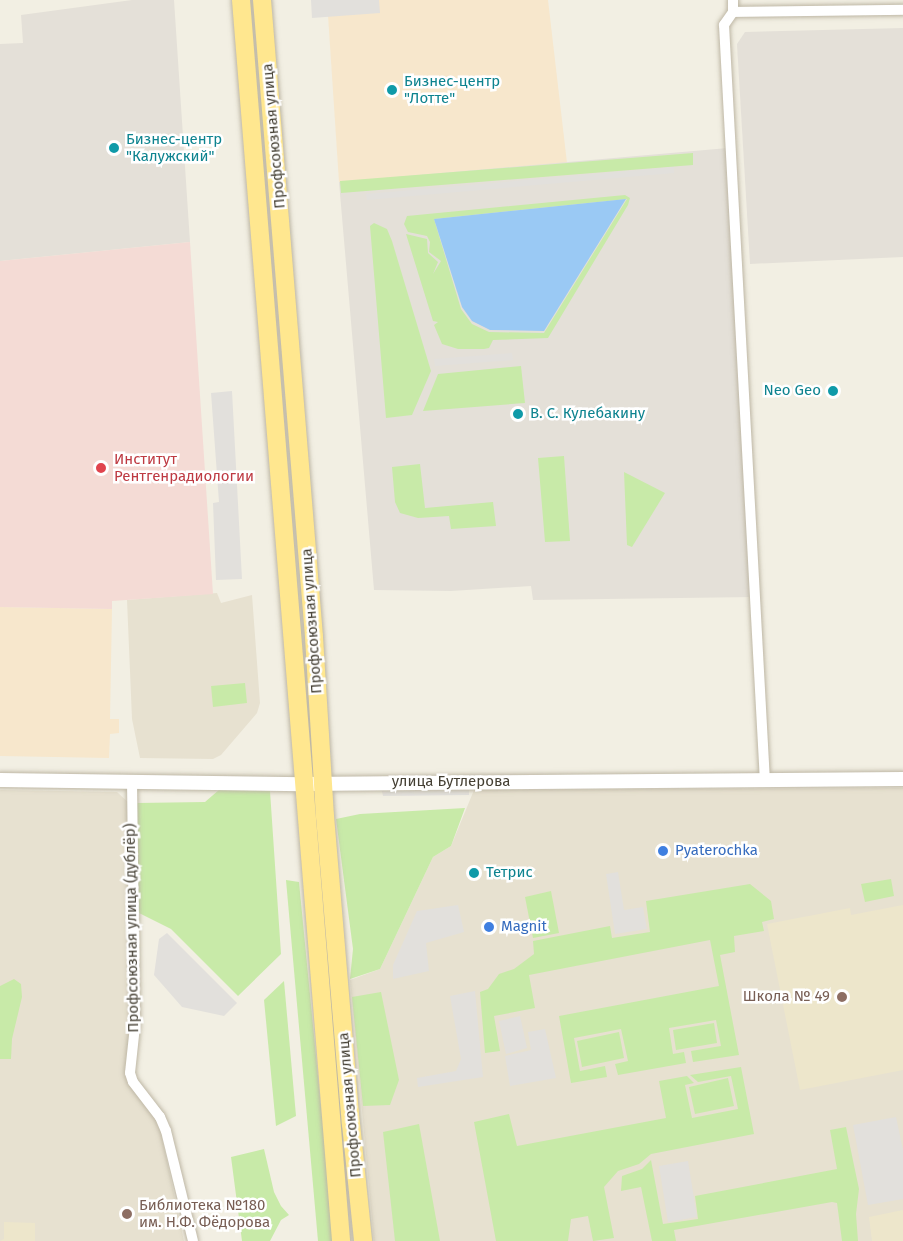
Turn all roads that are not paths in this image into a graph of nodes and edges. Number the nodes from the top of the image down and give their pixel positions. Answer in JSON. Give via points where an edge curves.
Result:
{"nodes":[{"id":1,"x":241,"y":0,"type":"edge"},
{"id":2,"x":262,"y":0,"type":"edge"},
{"id":3,"x":733,"y":0,"type":"edge"},
{"id":4,"x":903,"y":10,"type":"edge"},
{"id":5,"x":734,"y":12,"type":"junction"},
{"id":6,"x":903,"y":779,"type":"edge"},
{"id":7,"x":0,"y":780,"type":"edge"},
{"id":8,"x":132,"y":780,"type":"junction"},
{"id":9,"x":765,"y":781,"type":"junction"},
{"id":10,"x":303,"y":784,"type":"junction"},
{"id":11,"x":323,"y":784,"type":"junction"},
{"id":12,"x":193,"y":1241,"type":"edge"},
{"id":13,"x":341,"y":1241,"type":"edge"},
{"id":14,"x":363,"y":1241,"type":"edge"}],
"edges":[{"from":1,"to":10,"type":"main road","name":"Профсоюзная улица"},
{"from":2,"to":11,"type":"main road","name":"Профсоюзная улица"},
{"from":3,"to":5,"type":"street"},
{"from":4,"to":5,"type":"street"},
{"from":5,"to":9,"type":"street","via":[[724,25]]},
{"from":6,"to":9,"type":"street","name":"улица Бутлерова"},
{"from":7,"to":8,"type":"street","name":"улица Бутлерова"},
{"from":8,"to":10,"type":"street","name":"улица Бутлерова"},
{"from":8,"to":12,"type":"street","name":"Профсоюзная улица (дублёр)","via":[[135,1026],[130,1073],[166,1131]]},
{"from":9,"to":11,"type":"street","name":"улица Бутлерова"},
{"from":10,"to":11,"type":"street","name":"улица Бутлерова"},
{"from":10,"to":13,"type":"main road","name":"Профсоюзная улица"},
{"from":11,"to":14,"type":"main road","name":"Профсоюзная улица"}]}
